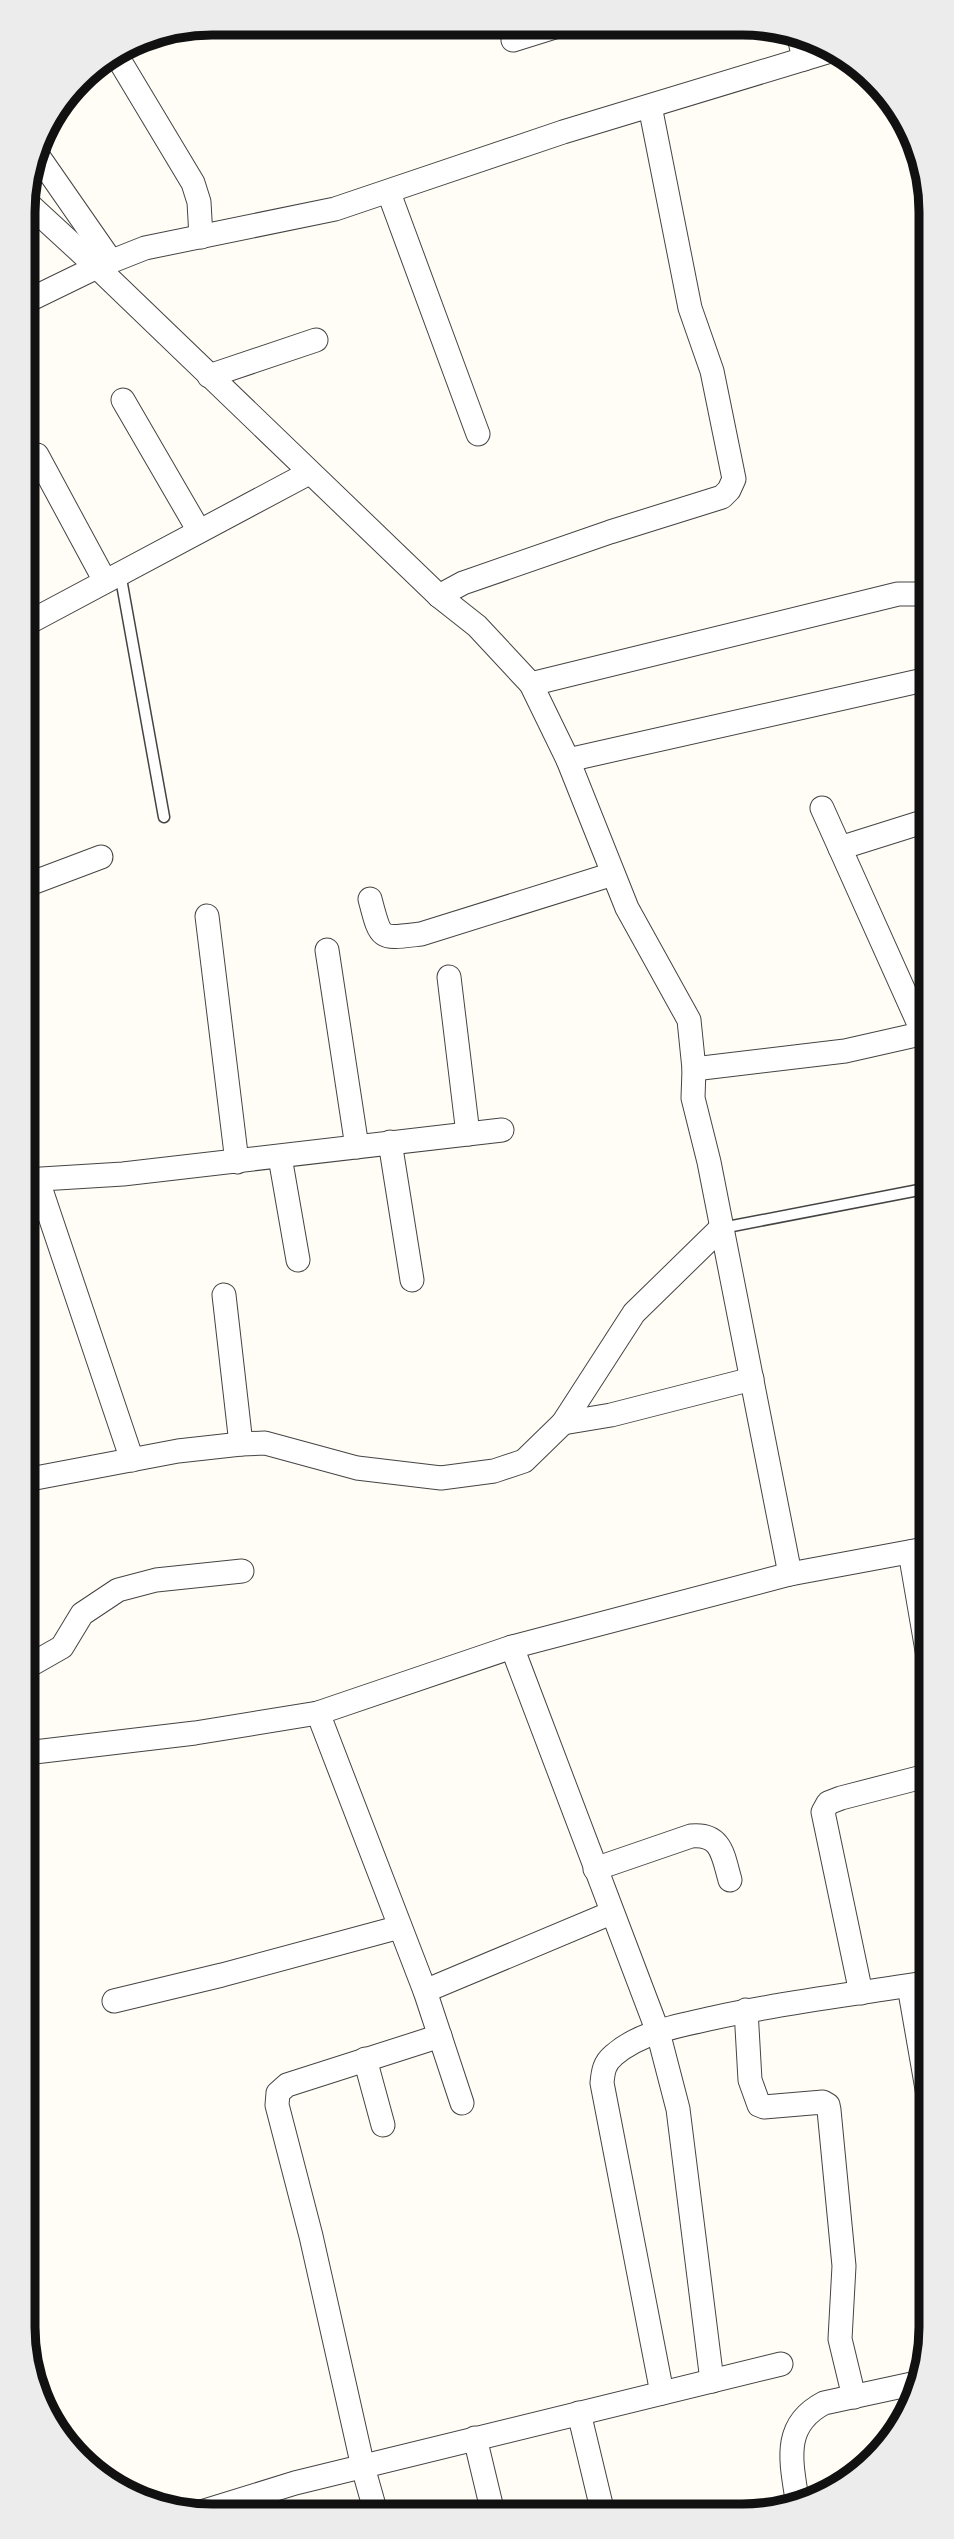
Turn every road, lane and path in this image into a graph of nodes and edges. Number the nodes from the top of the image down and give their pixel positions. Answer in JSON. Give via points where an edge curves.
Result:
{"nodes":[{"id":1,"x":529,"y":35,"type":"edge"},
{"id":2,"x":513,"y":40,"type":"dead end"},
{"id":3,"x":802,"y":48,"type":"edge"},
{"id":4,"x":120,"y":61,"type":"edge"},
{"id":5,"x":650,"y":106,"type":"junction"},
{"id":6,"x":42,"y":163,"type":"edge"},
{"id":7,"x":389,"y":192,"type":"junction"},
{"id":8,"x":35,"y":209,"type":"edge"},
{"id":9,"x":201,"y":237,"type":"junction"},
{"id":10,"x":104,"y":264,"type":"junction"},
{"id":11,"x":35,"y":297,"type":"edge"},
{"id":12,"x":316,"y":340,"type":"dead end"},
{"id":13,"x":209,"y":376,"type":"junction"},
{"id":14,"x":123,"y":400,"type":"dead end"},
{"id":15,"x":478,"y":434,"type":"dead end"},
{"id":16,"x":37,"y":455,"type":"dead end"},
{"id":17,"x":309,"y":472,"type":"junction"},
{"id":18,"x":199,"y":531,"type":"junction"},
{"id":19,"x":113,"y":577,"type":"junction"},
{"id":20,"x":919,"y":594,"type":"edge"},
{"id":21,"x":439,"y":596,"type":"junction"},
{"id":22,"x":35,"y":619,"type":"edge"},
{"id":23,"x":919,"y":681,"type":"edge"},
{"id":24,"x":531,"y":684,"type":"junction"},
{"id":25,"x":568,"y":760,"type":"junction"},
{"id":26,"x":822,"y":808,"type":"dead end"},
{"id":27,"x":164,"y":817,"type":"dead end"},
{"id":28,"x":919,"y":823,"type":"edge"},
{"id":29,"x":840,"y":848,"type":"junction"},
{"id":30,"x":101,"y":857,"type":"dead end"},
{"id":31,"x":613,"y":874,"type":"junction"},
{"id":32,"x":35,"y":882,"type":"edge"},
{"id":33,"x":370,"y":899,"type":"dead end"},
{"id":34,"x":207,"y":916,"type":"dead end"},
{"id":35,"x":327,"y":950,"type":"dead end"},
{"id":36,"x":449,"y":977,"type":"dead end"},
{"id":37,"x":919,"y":1018,"type":"edge"},
{"id":38,"x":919,"y":1035,"type":"edge"},
{"id":39,"x":694,"y":1069,"type":"junction"},
{"id":40,"x":502,"y":1130,"type":"dead end"},
{"id":41,"x":468,"y":1134,"type":"junction"},
{"id":42,"x":390,"y":1142,"type":"junction"},
{"id":43,"x":357,"y":1147,"type":"junction"},
{"id":44,"x":280,"y":1157,"type":"junction"},
{"id":45,"x":237,"y":1162,"type":"junction"},
{"id":46,"x":35,"y":1180,"type":"edge"},
{"id":47,"x":35,"y":1188,"type":"edge"},
{"id":48,"x":919,"y":1190,"type":"edge"},
{"id":49,"x":721,"y":1228,"type":"junction"},
{"id":50,"x":298,"y":1260,"type":"dead end"},
{"id":51,"x":412,"y":1280,"type":"dead end"},
{"id":52,"x":224,"y":1295,"type":"dead end"},
{"id":53,"x":752,"y":1379,"type":"junction"},
{"id":54,"x":563,"y":1423,"type":"junction"},
{"id":55,"x":242,"y":1444,"type":"junction"},
{"id":56,"x":132,"y":1460,"type":"junction"},
{"id":57,"x":35,"y":1478,"type":"edge"},
{"id":58,"x":919,"y":1550,"type":"edge"},
{"id":59,"x":242,"y":1571,"type":"dead end"},
{"id":60,"x":790,"y":1574,"type":"junction"},
{"id":61,"x":512,"y":1647,"type":"junction"},
{"id":62,"x":35,"y":1662,"type":"edge"},
{"id":63,"x":318,"y":1713,"type":"junction"},
{"id":64,"x":35,"y":1752,"type":"edge"},
{"id":65,"x":919,"y":1778,"type":"edge"},
{"id":66,"x":595,"y":1869,"type":"junction"},
{"id":67,"x":730,"y":1880,"type":"dead end"},
{"id":68,"x":611,"y":1913,"type":"junction"},
{"id":69,"x":400,"y":1927,"type":"junction"},
{"id":70,"x":919,"y":1984,"type":"edge"},
{"id":71,"x":425,"y":1991,"type":"junction"},
{"id":72,"x":861,"y":1993,"type":"junction"},
{"id":73,"x":114,"y":2001,"type":"dead end"},
{"id":74,"x":746,"y":2010,"type":"junction"},
{"id":75,"x":658,"y":2032,"type":"junction"},
{"id":76,"x":440,"y":2036,"type":"junction"},
{"id":77,"x":365,"y":2059,"type":"junction"},
{"id":78,"x":461,"y":2103,"type":"dead end"},
{"id":79,"x":383,"y":2125,"type":"dead end"},
{"id":80,"x":781,"y":2364,"type":"dead end"},
{"id":81,"x":712,"y":2381,"type":"junction"},
{"id":82,"x":909,"y":2385,"type":"edge"},
{"id":83,"x":662,"y":2393,"type":"junction"},
{"id":84,"x":854,"y":2397,"type":"junction"},
{"id":85,"x":579,"y":2413,"type":"junction"},
{"id":86,"x":475,"y":2438,"type":"junction"},
{"id":87,"x":363,"y":2467,"type":"junction"},
{"id":88,"x":797,"y":2495,"type":"edge"},
{"id":89,"x":227,"y":2504,"type":"edge"},
{"id":90,"x":373,"y":2504,"type":"edge"},
{"id":91,"x":491,"y":2504,"type":"edge"},
{"id":92,"x":601,"y":2504,"type":"edge"}],
"edges":[{"from":1,"to":2,"type":"street"},
{"from":3,"to":5,"type":"street"},
{"from":4,"to":9,"type":"street","via":[[193,183]]},
{"from":5,"to":7,"type":"street"},
{"from":5,"to":21,"type":"street","via":[[690,308],[712,371],[734,479],[722,498],[610,532],[463,583]]},
{"from":6,"to":10,"type":"street"},
{"from":7,"to":9,"type":"street","via":[[335,209]]},
{"from":7,"to":15,"type":"street"},
{"from":8,"to":10,"type":"street"},
{"from":9,"to":10,"type":"street","via":[[145,248]]},
{"from":10,"to":11,"type":"street"},
{"from":10,"to":13,"type":"street"},
{"from":12,"to":13,"type":"street"},
{"from":13,"to":17,"type":"street"},
{"from":14,"to":18,"type":"street"},
{"from":16,"to":19,"type":"street"},
{"from":17,"to":18,"type":"street"},
{"from":17,"to":21,"type":"street"},
{"from":18,"to":19,"type":"street"},
{"from":19,"to":22,"type":"street"},
{"from":19,"to":27,"type":"lane"},
{"from":20,"to":24,"type":"street","via":[[898,594]]},
{"from":21,"to":24,"type":"street","via":[[477,626]]},
{"from":23,"to":25,"type":"street"},
{"from":24,"to":25,"type":"street"},
{"from":25,"to":31,"type":"street"},
{"from":26,"to":29,"type":"street"},
{"from":28,"to":29,"type":"street"},
{"from":29,"to":37,"type":"street"},
{"from":30,"to":32,"type":"street"},
{"from":31,"to":33,"type":"street","via":[[421,934],[389,938],[377,926]]},
{"from":31,"to":39,"type":"street","via":[[626,908],[689,1020]]},
{"from":34,"to":45,"type":"street"},
{"from":35,"to":43,"type":"street"},
{"from":36,"to":41,"type":"street"},
{"from":38,"to":39,"type":"street","via":[[845,1051]]},
{"from":39,"to":49,"type":"street","via":[[693,1098]]},
{"from":40,"to":41,"type":"street"},
{"from":41,"to":42,"type":"street"},
{"from":42,"to":43,"type":"street"},
{"from":42,"to":51,"type":"street"},
{"from":43,"to":44,"type":"street"},
{"from":44,"to":45,"type":"street"},
{"from":44,"to":50,"type":"street"},
{"from":45,"to":46,"type":"street"},
{"from":47,"to":56,"type":"street"},
{"from":48,"to":49,"type":"lane"},
{"from":49,"to":53,"type":"street"},
{"from":49,"to":54,"type":"street","via":[[634,1313]]},
{"from":52,"to":55,"type":"street"},
{"from":53,"to":54,"type":"street"},
{"from":53,"to":60,"type":"street"},
{"from":54,"to":55,"type":"street","via":[[524,1461],[494,1471],[441,1478],[357,1468],[265,1443]]},
{"from":55,"to":56,"type":"street"},
{"from":56,"to":57,"type":"street"},
{"from":58,"to":60,"type":"street"},
{"from":59,"to":62,"type":"street","via":[[156,1580],[118,1590],[82,1614],[62,1647]]},
{"from":60,"to":61,"type":"street"},
{"from":61,"to":63,"type":"street"},
{"from":61,"to":66,"type":"street"},
{"from":63,"to":64,"type":"street"},
{"from":63,"to":69,"type":"street"},
{"from":65,"to":72,"type":"street","via":[[841,1798],[828,1803],[823,1812]]},
{"from":66,"to":67,"type":"street","via":[[704,1835],[721,1850]]},
{"from":66,"to":68,"type":"street"},
{"from":68,"to":71,"type":"street"},
{"from":68,"to":75,"type":"street"},
{"from":69,"to":71,"type":"street"},
{"from":69,"to":73,"type":"street"},
{"from":70,"to":72,"type":"street"},
{"from":71,"to":76,"type":"street"},
{"from":72,"to":74,"type":"street"},
{"from":74,"to":75,"type":"street"},
{"from":74,"to":84,"type":"street","via":[[750,2080],[760,2105],[828,2105],[844,2266],[840,2339]]},
{"from":75,"to":81,"type":"street","via":[[678,2109]]},
{"from":75,"to":83,"type":"street","via":[[613,2055],[603,2067],[602,2083]]},
{"from":76,"to":77,"type":"street"},
{"from":76,"to":78,"type":"street"},
{"from":77,"to":79,"type":"street"},
{"from":77,"to":87,"type":"street","via":[[287,2085],[278,2093],[277,2105]]},
{"from":80,"to":81,"type":"street"},
{"from":81,"to":83,"type":"street"},
{"from":82,"to":84,"type":"street"},
{"from":83,"to":85,"type":"street"},
{"from":84,"to":88,"type":"street","via":[[824,2403],[799,2422],[792,2442]]},
{"from":85,"to":86,"type":"street"},
{"from":85,"to":92,"type":"street"},
{"from":86,"to":87,"type":"street"},
{"from":86,"to":91,"type":"street"},
{"from":87,"to":89,"type":"street"},
{"from":87,"to":90,"type":"street"}]}
